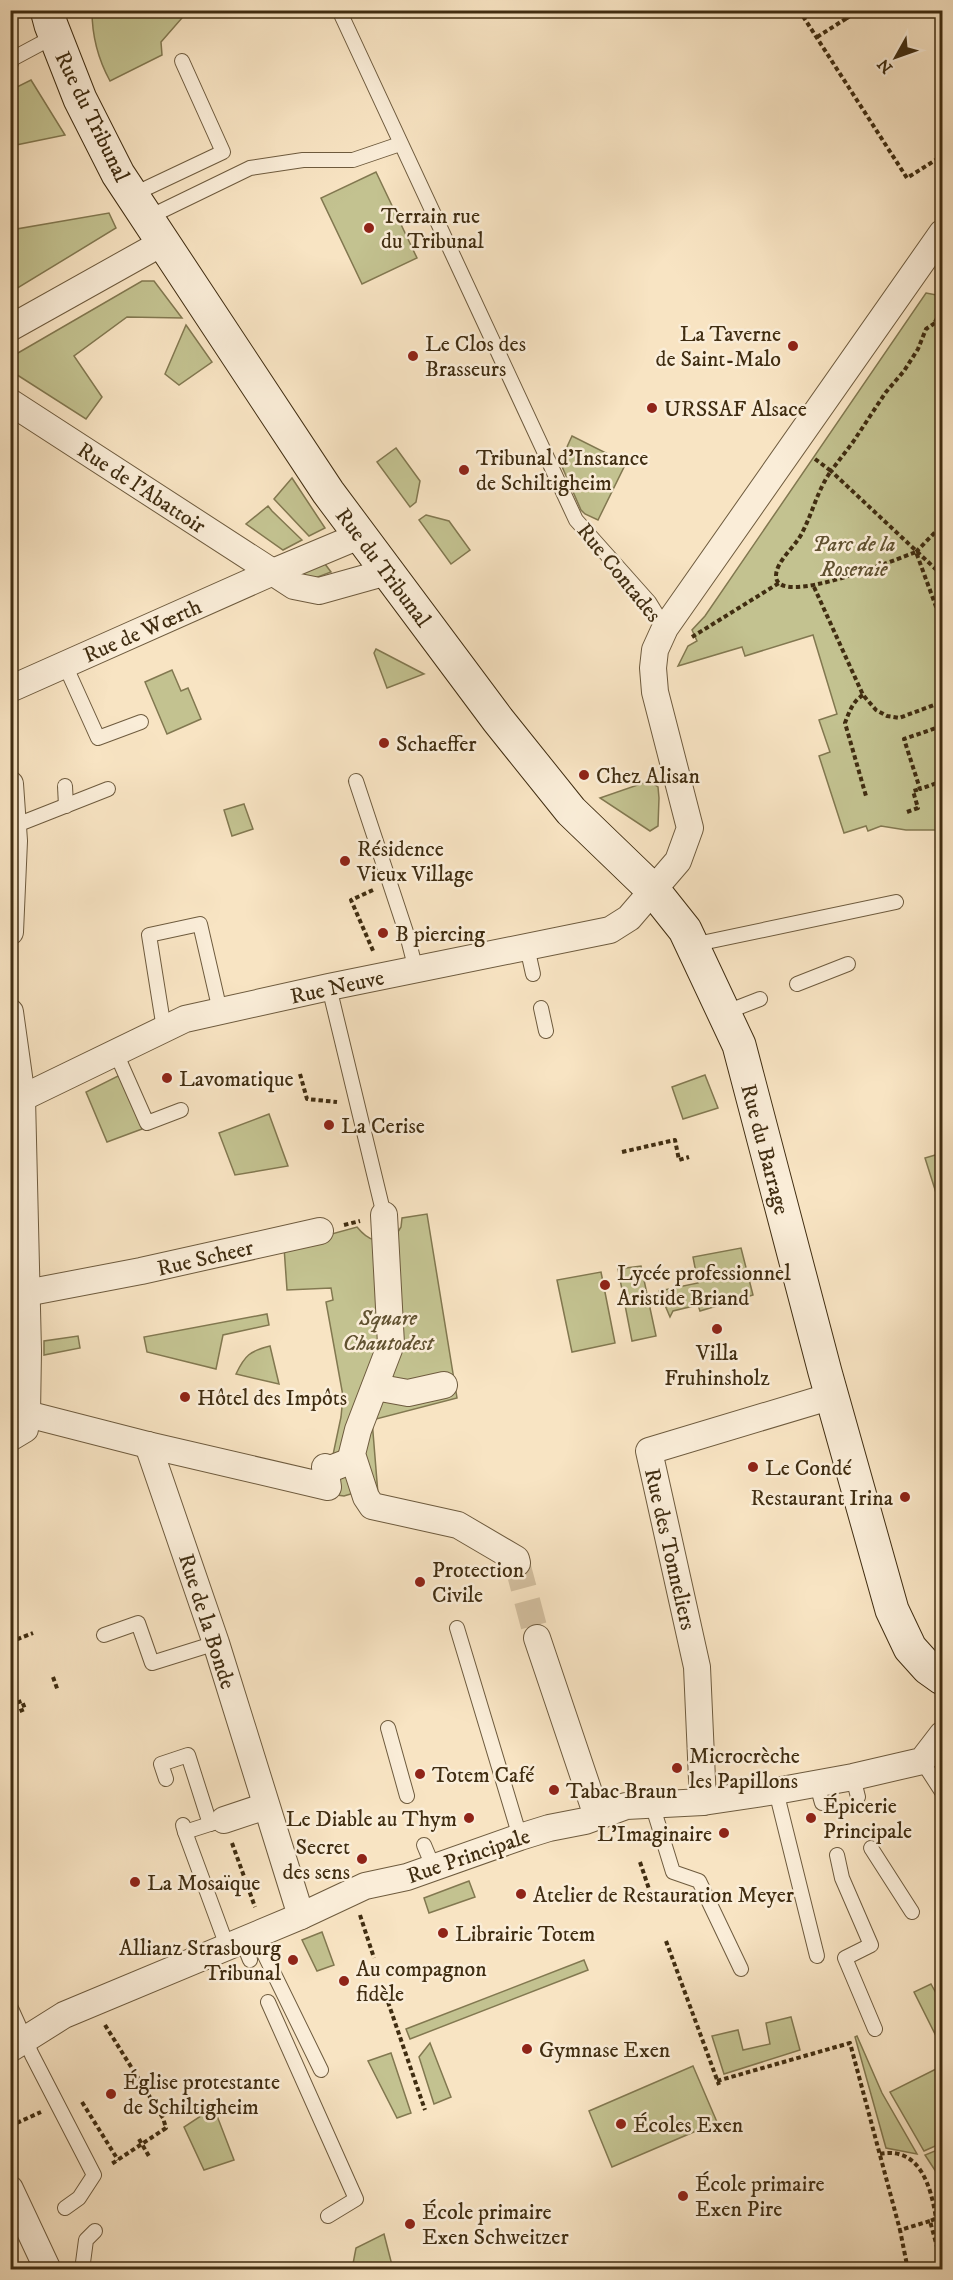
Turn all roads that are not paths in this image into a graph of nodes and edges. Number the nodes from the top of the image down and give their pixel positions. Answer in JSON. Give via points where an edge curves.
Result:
{"nodes":[{"id":1,"x":339,"y":10,"type":"edge"},
{"id":2,"x":51,"y":23,"type":"edge"},
{"id":3,"x":11,"y":61,"type":"edge"},
{"id":4,"x":182,"y":61,"type":"dead end"},
{"id":5,"x":400,"y":144,"type":"junction"},
{"id":6,"x":147,"y":219,"type":"junction"},
{"id":7,"x":942,"y":233,"type":"edge"},
{"id":8,"x":10,"y":328,"type":"edge"},
{"id":9,"x":10,"y":402,"type":"edge"},
{"id":10,"x":359,"y":536,"type":"junction"},
{"id":11,"x":273,"y":572,"type":"junction"},
{"id":12,"x":387,"y":572,"type":"junction"},
{"id":13,"x":665,"y":628,"type":"junction"},
{"id":14,"x":65,"y":665,"type":"junction"},
{"id":15,"x":10,"y":689,"type":"edge"},
{"id":16,"x":141,"y":722,"type":"dead end"},
{"id":17,"x":356,"y":780,"type":"dead end"},
{"id":18,"x":10,"y":784,"type":"edge"},
{"id":19,"x":65,"y":786,"type":"dead end"},
{"id":20,"x":108,"y":789,"type":"dead end"},
{"id":21,"x":11,"y":797,"type":"edge"},
{"id":22,"x":66,"y":806,"type":"junction"},
{"id":23,"x":14,"y":826,"type":"junction"},
{"id":24,"x":654,"y":891,"type":"junction"},
{"id":25,"x":896,"y":902,"type":"dead end"},
{"id":26,"x":10,"y":932,"type":"edge"},
{"id":27,"x":692,"y":945,"type":"junction"},
{"id":28,"x":526,"y":947,"type":"junction"},
{"id":29,"x":848,"y":964,"type":"dead end"},
{"id":30,"x":416,"y":970,"type":"junction"},
{"id":31,"x":533,"y":974,"type":"dead end"},
{"id":32,"x":796,"y":984,"type":"dead end"},
{"id":33,"x":329,"y":987,"type":"junction"},
{"id":34,"x":760,"y":999,"type":"dead end"},
{"id":35,"x":541,"y":1008,"type":"dead end"},
{"id":36,"x":220,"y":1011,"type":"junction"},
{"id":37,"x":10,"y":1012,"type":"edge"},
{"id":38,"x":724,"y":1013,"type":"junction"},
{"id":39,"x":164,"y":1029,"type":"junction"},
{"id":40,"x":546,"y":1031,"type":"dead end"},
{"id":41,"x":116,"y":1053,"type":"junction"},
{"id":42,"x":22,"y":1098,"type":"junction"},
{"id":43,"x":181,"y":1110,"type":"dead end"},
{"id":44,"x":16,"y":1144,"type":"edge"},
{"id":45,"x":17,"y":1174,"type":"edge"},
{"id":46,"x":384,"y":1215,"type":"joint"},
{"id":47,"x":320,"y":1231,"type":"road end"},
{"id":48,"x":18,"y":1264,"type":"edge"},
{"id":49,"x":26,"y":1293,"type":"junction"},
{"id":50,"x":444,"y":1385,"type":"dead end"},
{"id":51,"x":375,"y":1387,"type":"junction"},
{"id":52,"x":832,"y":1396,"type":"junction"},
{"id":53,"x":27,"y":1414,"type":"junction"},
{"id":54,"x":10,"y":1438,"type":"edge"},
{"id":55,"x":148,"y":1445,"type":"junction"},
{"id":56,"x":353,"y":1460,"type":"junction"},
{"id":57,"x":517,"y":1563,"type":"tunnel mouth"},
{"id":58,"x":457,"y":1628,"type":"dead end"},
{"id":59,"x":104,"y":1635,"type":"dead end"},
{"id":60,"x":537,"y":1638,"type":"tunnel mouth"},
{"id":61,"x":216,"y":1643,"type":"junction"},
{"id":62,"x":942,"y":1678,"type":"edge"},
{"id":63,"x":388,"y":1728,"type":"dead end"},
{"id":64,"x":942,"y":1735,"type":"edge"},
{"id":65,"x":922,"y":1761,"type":"junction"},
{"id":66,"x":166,"y":1779,"type":"dead end"},
{"id":67,"x":776,"y":1791,"type":"junction"},
{"id":68,"x":942,"y":1792,"type":"edge"},
{"id":69,"x":407,"y":1796,"type":"dead end"},
{"id":70,"x":703,"y":1802,"type":"junction"},
{"id":71,"x":652,"y":1804,"type":"junction"},
{"id":72,"x":267,"y":1806,"type":"junction"},
{"id":73,"x":597,"y":1816,"type":"junction"},
{"id":74,"x":217,"y":1822,"type":"junction"},
{"id":75,"x":520,"y":1837,"type":"junction"},
{"id":76,"x":424,"y":1845,"type":"dead end"},
{"id":77,"x":871,"y":1848,"type":"dead end"},
{"id":78,"x":837,"y":1855,"type":"dead end"},
{"id":79,"x":434,"y":1869,"type":"junction"},
{"id":80,"x":912,"y":1912,"type":"dead end"},
{"id":81,"x":301,"y":1917,"type":"junction"},
{"id":82,"x":247,"y":1943,"type":"junction"},
{"id":83,"x":818,"y":1956,"type":"dead end"},
{"id":84,"x":741,"y":1969,"type":"dead end"},
{"id":85,"x":268,"y":2002,"type":"dead end"},
{"id":86,"x":10,"y":2006,"type":"edge"},
{"id":87,"x":875,"y":2029,"type":"dead end"},
{"id":88,"x":18,"y":2044,"type":"edge"},
{"id":89,"x":321,"y":2070,"type":"dead end"},
{"id":90,"x":10,"y":2189,"type":"edge"},
{"id":91,"x":66,"y":2208,"type":"dead end"},
{"id":92,"x":327,"y":2217,"type":"dead end"},
{"id":93,"x":95,"y":2231,"type":"dead end"},
{"id":94,"x":48,"y":2270,"type":"edge"},
{"id":95,"x":82,"y":2270,"type":"edge"}],
"edges":[{"from":1,"to":5,"type":"lane"},
{"from":2,"to":3,"type":"lane"},
{"from":2,"to":6,"type":"street","name":"Rue du Tribunal","via":[[80,99],[118,174]]},
{"from":4,"to":6,"type":"lane","via":[[223,152]]},
{"from":5,"to":6,"type":"lane","via":[[353,160],[303,160],[250,168]]},
{"from":5,"to":13,"type":"lane","name":"Rue Contades","via":[[576,520],[650,602]]},
{"from":6,"to":8,"type":"street"},
{"from":6,"to":10,"type":"street","name":"Rue du Tribunal"},
{"from":7,"to":13,"type":"street","name":"Rue Contades"},
{"from":9,"to":11,"type":"street","name":"Rue de l'Abattoir"},
{"from":10,"to":11,"type":"street"},
{"from":10,"to":12,"type":"street","name":"Rue du Tribunal"},
{"from":11,"to":12,"type":"street","name":"Rue de l'Abattoir","via":[[294,586],[319,591]]},
{"from":11,"to":14,"type":"street","name":"Rue de Wœrth"},
{"from":12,"to":24,"type":"street","name":"Rue du Tribunal","via":[[571,811]]},
{"from":13,"to":24,"type":"street","via":[[652,668],[690,828],[678,861]]},
{"from":14,"to":15,"type":"street","name":"Rue de Wœrth"},
{"from":14,"to":16,"type":"lane","via":[[98,738]]},
{"from":17,"to":30,"type":"lane"},
{"from":18,"to":21,"type":"street"},
{"from":19,"to":22,"type":"lane"},
{"from":20,"to":22,"type":"lane"},
{"from":21,"to":23,"type":"street"},
{"from":22,"to":23,"type":"lane"},
{"from":23,"to":26,"type":"street"},
{"from":24,"to":27,"type":"street","name":"Rue du Barrage"},
{"from":24,"to":28,"type":"street","name":"Rue Neuve","via":[[629,918],[610,930]]},
{"from":25,"to":27,"type":"lane"},
{"from":27,"to":38,"type":"street","name":"Rue du Barrage"},
{"from":28,"to":30,"type":"street","name":"Rue Neuve"},
{"from":28,"to":31,"type":"lane"},
{"from":29,"to":32,"type":"lane"},
{"from":30,"to":33,"type":"street","name":"Rue Neuve"},
{"from":33,"to":36,"type":"street","name":"Rue Neuve"},
{"from":33,"to":46,"type":"lane"},
{"from":34,"to":38,"type":"lane"},
{"from":35,"to":40,"type":"lane"},
{"from":36,"to":39,"type":"street","name":"Rue Neuve","via":[[185,1019]]},
{"from":36,"to":39,"type":"lane","via":[[200,924],[149,935]]},
{"from":37,"to":42,"type":"street"},
{"from":38,"to":52,"type":"street","name":"Rue du Barrage","via":[[739,1045]]},
{"from":39,"to":41,"type":"street","name":"Rue Neuve"},
{"from":41,"to":42,"type":"street","name":"Rue Neuve"},
{"from":41,"to":43,"type":"lane","via":[[147,1123]]},
{"from":42,"to":44,"type":"street"},
{"from":44,"to":45,"type":"street"},
{"from":45,"to":48,"type":"street"},
{"from":46,"to":51,"type":"street","via":[[391,1344]]},
{"from":47,"to":49,"type":"street","name":"Rue Scheer"},
{"from":48,"to":49,"type":"street"},
{"from":49,"to":53,"type":"street"},
{"from":50,"to":51,"type":"street","via":[[408,1393]]},
{"from":51,"to":56,"type":"street","via":[[358,1430]]},
{"from":52,"to":62,"type":"street","name":"Rue du Barrage","via":[[892,1610],[909,1648]]},
{"from":52,"to":70,"type":"street","name":"Rue des Tonneliers","via":[[649,1451],[697,1667]]},
{"from":53,"to":54,"type":"street","via":[[25,1429]]},
{"from":53,"to":55,"type":"street"},
{"from":55,"to":56,"type":"street","via":[[328,1487],[325,1467],[330,1469]]},
{"from":55,"to":61,"type":"street","name":"Rue de la Bonde"},
{"from":56,"to":57,"type":"street","via":[[372,1506],[458,1525],[516,1558]]},
{"from":58,"to":75,"type":"lane"},
{"from":59,"to":61,"type":"lane","via":[[138,1623],[152,1663]]},
{"from":60,"to":73,"type":"street"},
{"from":61,"to":72,"type":"street","name":"Rue de la Bonde"},
{"from":63,"to":69,"type":"lane"},
{"from":64,"to":65,"type":"street"},
{"from":65,"to":67,"type":"street","name":"Rue Principale","via":[[855,1787],[820,1794]]},
{"from":65,"to":68,"type":"lane"},
{"from":66,"to":74,"type":"lane","via":[[161,1764],[188,1755]]},
{"from":67,"to":70,"type":"street","name":"Rue Principale"},
{"from":67,"to":83,"type":"lane"},
{"from":70,"to":71,"type":"street","name":"Rue Principale"},
{"from":71,"to":73,"type":"street","name":"Rue Principale","via":[[626,1806]]},
{"from":71,"to":84,"type":"lane","via":[[673,1872],[699,1881]]},
{"from":72,"to":74,"type":"street"},
{"from":72,"to":81,"type":"street","name":"Rue de la Bonde"},
{"from":73,"to":75,"type":"street","name":"Rue Principale"},
{"from":74,"to":82,"type":"lane","via":[[184,1829]]},
{"from":75,"to":79,"type":"street","name":"Rue Principale"},
{"from":76,"to":79,"type":"lane"},
{"from":77,"to":80,"type":"lane"},
{"from":78,"to":87,"type":"lane","via":[[842,1878],[871,1945],[845,1958]]},
{"from":79,"to":81,"type":"street","name":"Rue Principale","via":[[365,1886]]},
{"from":81,"to":82,"type":"street","name":"Rue Principale"},
{"from":82,"to":88,"type":"street","name":"Rue Principale","via":[[64,2015]]},
{"from":82,"to":89,"type":"lane"},
{"from":85,"to":92,"type":"lane","via":[[356,2199]]},
{"from":86,"to":88,"type":"lane"},
{"from":88,"to":91,"type":"lane","via":[[94,2175],[79,2198]]},
{"from":90,"to":94,"type":"street"},
{"from":93,"to":95,"type":"lane","via":[[86,2240]]}]}
